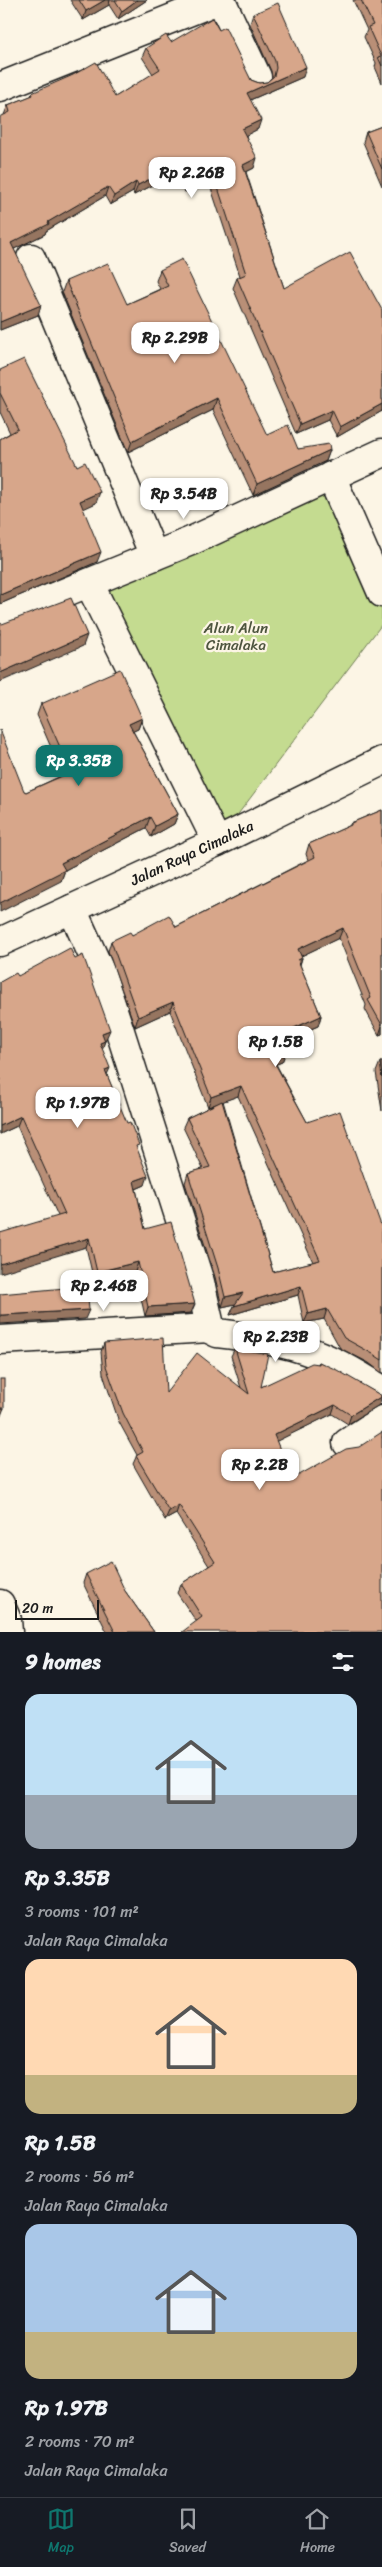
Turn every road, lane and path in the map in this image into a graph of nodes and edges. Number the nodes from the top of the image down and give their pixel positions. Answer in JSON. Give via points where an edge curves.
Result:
{"nodes":[{"id":1,"x":219,"y":0,"type":"edge"},
{"id":2,"x":257,"y":77,"type":"dead end"},
{"id":3,"x":0,"y":86,"type":"edge"},
{"id":4,"x":32,"y":258,"type":"dead end"},
{"id":5,"x":382,"y":452,"type":"edge"},
{"id":6,"x":331,"y":476,"type":"junction"},
{"id":7,"x":154,"y":556,"type":"junction"},
{"id":8,"x":89,"y":583,"type":"junction"},
{"id":9,"x":382,"y":593,"type":"edge"},
{"id":10,"x":0,"y":619,"type":"edge"},
{"id":11,"x":382,"y":760,"type":"edge"},
{"id":12,"x":217,"y":842,"type":"junction"},
{"id":13,"x":72,"y":909,"type":"junction"},
{"id":14,"x":0,"y":942,"type":"edge"},
{"id":15,"x":209,"y":1320,"type":"junction"},
{"id":16,"x":0,"y":1340,"type":"edge"},
{"id":17,"x":382,"y":1390,"type":"edge"},
{"id":18,"x":382,"y":1420,"type":"edge"},
{"id":19,"x":347,"y":1443,"type":"dead end"},
{"id":20,"x":0,"y":1604,"type":"edge"},
{"id":21,"x":8,"y":1632,"type":"edge"}],
"edges":[{"from":1,"to":2,"type":"main road"},
{"from":1,"to":3,"type":"main road"},
{"from":4,"to":7,"type":"main road"},
{"from":5,"to":6,"type":"main road"},
{"from":6,"to":7,"type":"main road"},
{"from":6,"to":9,"type":"main road"},
{"from":7,"to":8,"type":"main road"},
{"from":8,"to":10,"type":"main road"},
{"from":8,"to":12,"type":"main road"},
{"from":11,"to":12,"type":"main road","name":"Jalan Raya Cimalaka"},
{"from":12,"to":13,"type":"main road","name":"Jalan Raya Cimalaka"},
{"from":13,"to":14,"type":"main road","name":"Jalan Raya Cimalaka"},
{"from":13,"to":15,"type":"main road","via":[[100,971],[200,1282]]},
{"from":15,"to":16,"type":"main road"},
{"from":15,"to":17,"type":"main road","via":[[217,1333],[257,1337],[324,1356]]},
{"from":18,"to":19,"type":"main road"},
{"from":20,"to":21,"type":"main road","via":[[8,1620]]}]}
